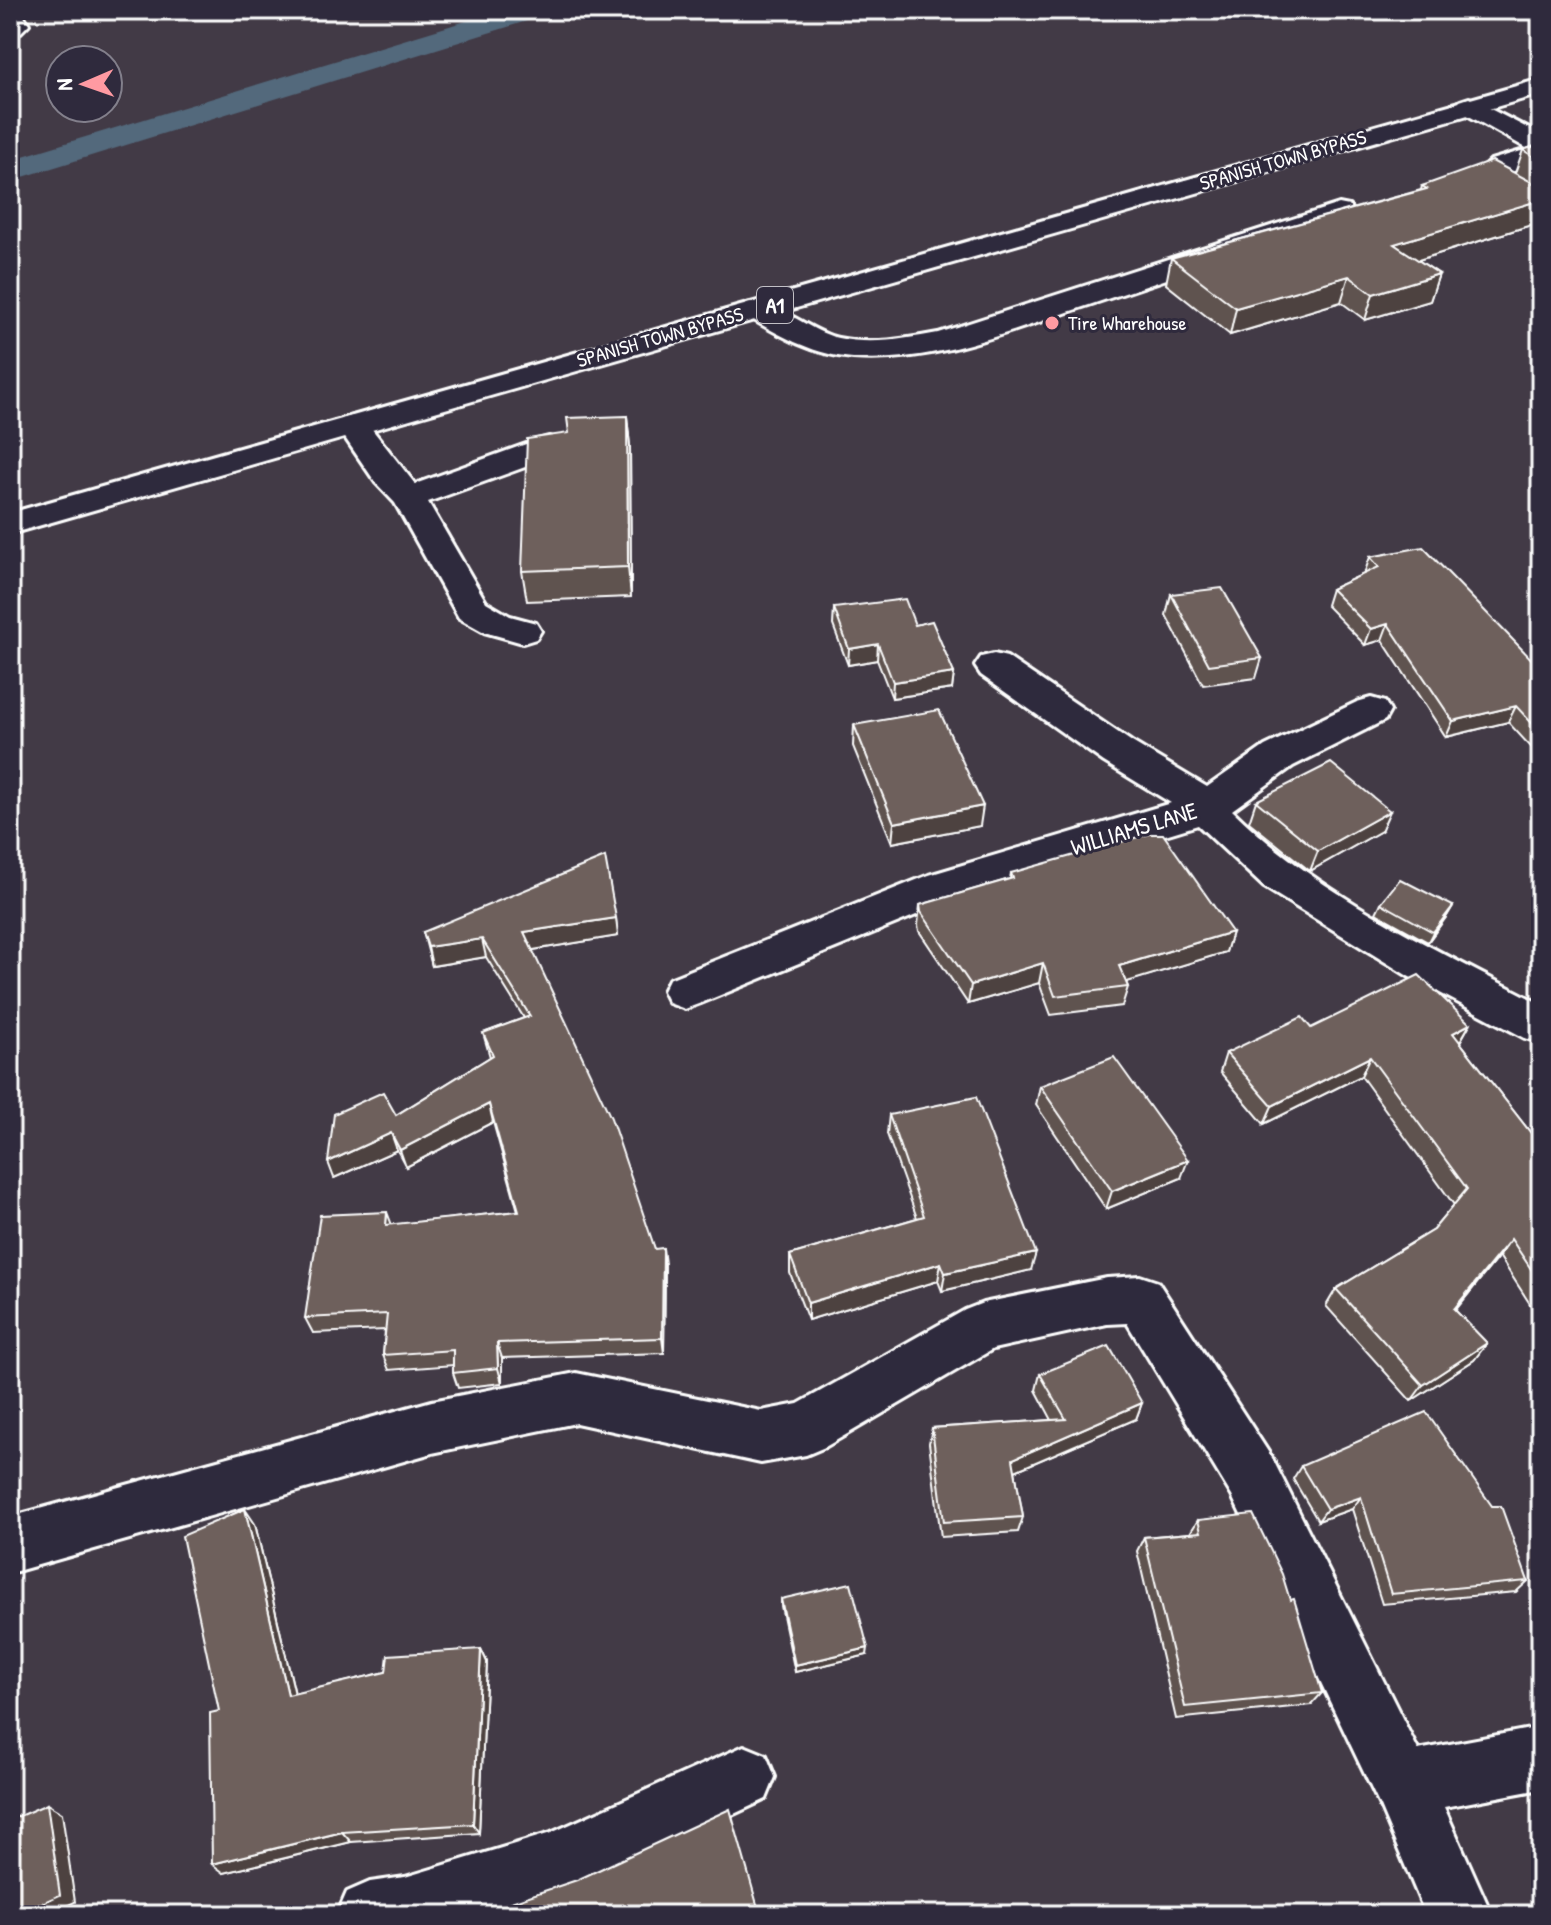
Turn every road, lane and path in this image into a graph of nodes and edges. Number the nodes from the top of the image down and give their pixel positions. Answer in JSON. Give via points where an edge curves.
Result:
{"nodes":[{"id":1,"x":10,"y":12,"type":"edge"},
{"id":2,"x":10,"y":30,"type":"edge"},
{"id":3,"x":1541,"y":86,"type":"edge"},
{"id":4,"x":1469,"y":106,"type":"junction"},
{"id":5,"x":1541,"y":145,"type":"edge"},
{"id":6,"x":1541,"y":153,"type":"edge"},
{"id":7,"x":1541,"y":207,"type":"edge"},
{"id":8,"x":1339,"y":212,"type":"edge"},
{"id":9,"x":757,"y":310,"type":"junction"},
{"id":10,"x":353,"y":426,"type":"junction"},
{"id":11,"x":549,"y":447,"type":"edge"},
{"id":12,"x":409,"y":498,"type":"junction"},
{"id":13,"x":10,"y":524,"type":"edge"},
{"id":14,"x":523,"y":631,"type":"dead end"},
{"id":15,"x":994,"y":666,"type":"dead end"},
{"id":16,"x":1371,"y":711,"type":"dead end"},
{"id":17,"x":1208,"y":807,"type":"junction"},
{"id":18,"x":685,"y":991,"type":"dead end"},
{"id":19,"x":1541,"y":1025,"type":"edge"},
{"id":20,"x":10,"y":1545,"type":"edge"},
{"id":21,"x":1541,"y":1758,"type":"edge"},
{"id":22,"x":744,"y":1777,"type":"dead end"},
{"id":23,"x":1402,"y":1784,"type":"junction"},
{"id":24,"x":370,"y":1915,"type":"edge"},
{"id":25,"x":1459,"y":1915,"type":"edge"}],
"edges":[{"from":1,"to":2,"type":"street","via":[[17,24]]},
{"from":3,"to":4,"type":"street","name":"SPANISH TOWN BYPASS","number":"A1"},
{"from":4,"to":5,"type":"street"},
{"from":4,"to":9,"type":"street","name":"SPANISH TOWN BYPASS","number":"A1"},
{"from":6,"to":7,"type":"street","via":[[1490,173]]},
{"from":8,"to":9,"type":"street","via":[[977,331],[914,345],[880,350],[822,343]]},
{"from":9,"to":10,"type":"street","name":"SPANISH TOWN BYPASS","number":"A1"},
{"from":10,"to":12,"type":"street"},
{"from":10,"to":13,"type":"street","name":"SPANISH TOWN BYPASS","number":"A1"},
{"from":11,"to":12,"type":"street"},
{"from":12,"to":14,"type":"street","via":[[472,610]]},
{"from":15,"to":17,"type":"street"},
{"from":16,"to":17,"type":"street","via":[[1279,756]]},
{"from":17,"to":18,"type":"street","name":"WILLIAMS LANE","via":[[944,886]]},
{"from":17,"to":19,"type":"street","name":"WILLIAMS LANE","via":[[1279,876],[1424,964]]},
{"from":20,"to":23,"type":"street","via":[[432,1427],[576,1398],[761,1437],[806,1429],[983,1327],[1140,1299],[1252,1477]]},
{"from":21,"to":23,"type":"street"},
{"from":22,"to":24,"type":"street","via":[[557,1863]]},
{"from":23,"to":25,"type":"street"}]}
